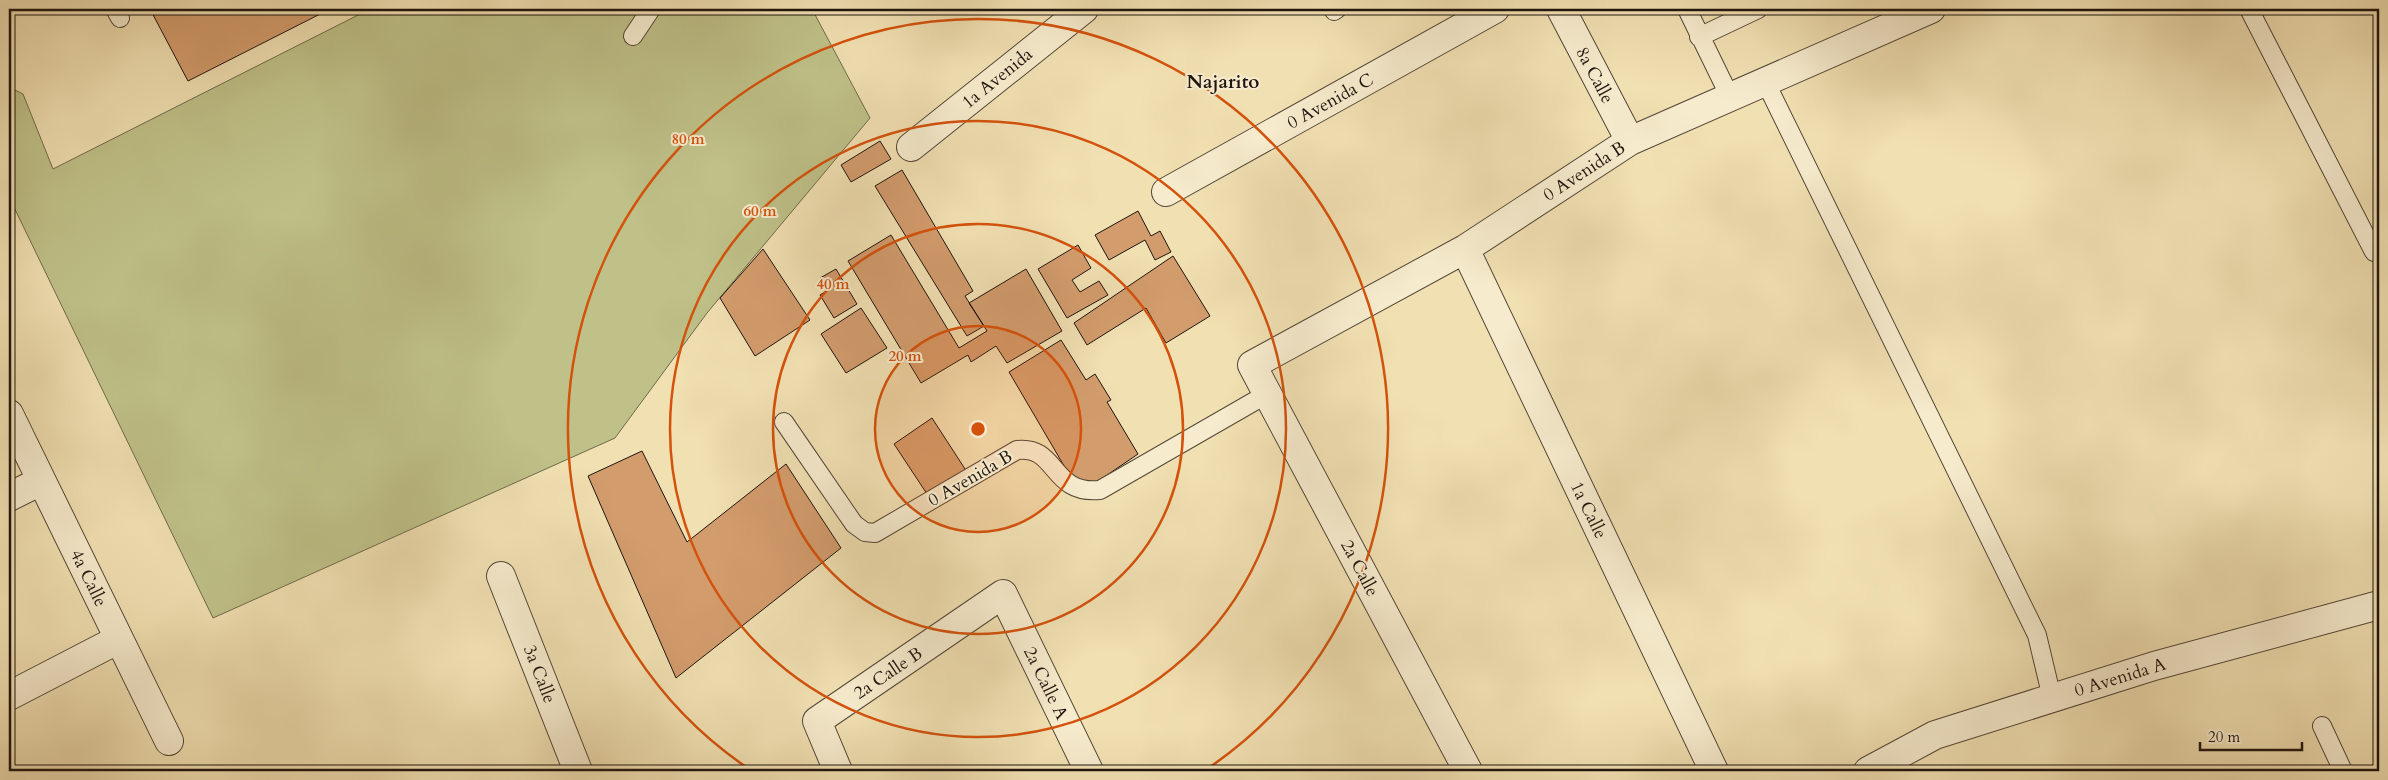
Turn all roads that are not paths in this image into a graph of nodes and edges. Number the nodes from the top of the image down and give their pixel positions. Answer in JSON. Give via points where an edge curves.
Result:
{"nodes":[{"id":1,"x":651,"y":9,"type":"edge"},
{"id":2,"x":1084,"y":9,"type":"edge"},
{"id":3,"x":1494,"y":9,"type":"edge"},
{"id":4,"x":1561,"y":9,"type":"edge"},
{"id":5,"x":1687,"y":9,"type":"edge"},
{"id":6,"x":1758,"y":9,"type":"edge"},
{"id":7,"x":1931,"y":9,"type":"edge"},
{"id":8,"x":2249,"y":9,"type":"edge"},
{"id":9,"x":633,"y":36,"type":"dead end"},
{"id":10,"x":1699,"y":37,"type":"junction"},
{"id":11,"x":1765,"y":82,"type":"junction"},
{"id":12,"x":1730,"y":97,"type":"junction"},
{"id":13,"x":1630,"y":141,"type":"junction"},
{"id":14,"x":910,"y":147,"type":"dead end"},
{"id":15,"x":1166,"y":192,"type":"dead end"},
{"id":16,"x":1465,"y":249,"type":"junction"},
{"id":17,"x":2374,"y":252,"type":"dead end"},
{"id":18,"x":1252,"y":365,"type":"joint"},
{"id":19,"x":1268,"y":394,"type":"junction"},
{"id":20,"x":9,"y":414,"type":"edge"},
{"id":21,"x":784,"y":422,"type":"dead end"},
{"id":22,"x":41,"y":481,"type":"junction"},
{"id":23,"x":9,"y":497,"type":"edge"},
{"id":24,"x":501,"y":576,"type":"dead end"},
{"id":25,"x":1003,"y":594,"type":"joint"},
{"id":26,"x":2379,"y":605,"type":"edge"},
{"id":27,"x":119,"y":639,"type":"junction"},
{"id":28,"x":9,"y":696,"type":"edge"},
{"id":29,"x":2052,"y":698,"type":"junction"},
{"id":30,"x":2322,"y":726,"type":"dead end"},
{"id":31,"x":169,"y":741,"type":"dead end"},
{"id":32,"x":578,"y":771,"type":"edge"},
{"id":33,"x":838,"y":771,"type":"edge"},
{"id":34,"x":1089,"y":771,"type":"edge"},
{"id":35,"x":1468,"y":771,"type":"edge"},
{"id":36,"x":1714,"y":771,"type":"edge"},
{"id":37,"x":1868,"y":771,"type":"edge"},
{"id":38,"x":2343,"y":771,"type":"edge"}],
"edges":[{"from":1,"to":9,"type":"lane"},
{"from":2,"to":14,"type":"street","name":"1a Avenida"},
{"from":3,"to":15,"type":"street","name":"0 Avenida C"},
{"from":4,"to":13,"type":"street","name":"8a Calle"},
{"from":5,"to":10,"type":"lane"},
{"from":6,"to":10,"type":"lane"},
{"from":7,"to":11,"type":"street","name":"0 Avenida B"},
{"from":8,"to":17,"type":"lane"},
{"from":10,"to":12,"type":"lane"},
{"from":11,"to":12,"type":"street","name":"0 Avenida B"},
{"from":11,"to":29,"type":"lane","via":[[2037,635]]},
{"from":12,"to":13,"type":"street","name":"0 Avenida B"},
{"from":13,"to":16,"type":"street","name":"0 Avenida B"},
{"from":16,"to":18,"type":"street","name":"0 Avenida B"},
{"from":16,"to":36,"type":"street","name":"1a Calle"},
{"from":18,"to":19,"type":"street","name":"2a Calle"},
{"from":19,"to":21,"type":"lane","name":"0 Avenida B","via":[[1100,490],[1085,492],[1070,487],[1037,452],[1016,450],[875,533],[865,532],[854,524]]},
{"from":19,"to":35,"type":"street","name":"2a Calle"},
{"from":20,"to":22,"type":"street","name":"4a Calle"},
{"from":22,"to":23,"type":"street"},
{"from":22,"to":27,"type":"street","name":"4a Calle"},
{"from":24,"to":32,"type":"street","name":"3a Calle"},
{"from":25,"to":33,"type":"street","name":"2a Calle B","via":[[818,721]]},
{"from":25,"to":34,"type":"street","name":"2a Calle A"},
{"from":26,"to":29,"type":"street","name":"0 Avenida A","via":[[2154,666]]},
{"from":27,"to":28,"type":"street"},
{"from":27,"to":31,"type":"street","name":"4a Calle"},
{"from":29,"to":37,"type":"street","name":"0 Avenida A","via":[[1935,735]]},
{"from":30,"to":38,"type":"lane"}]}
